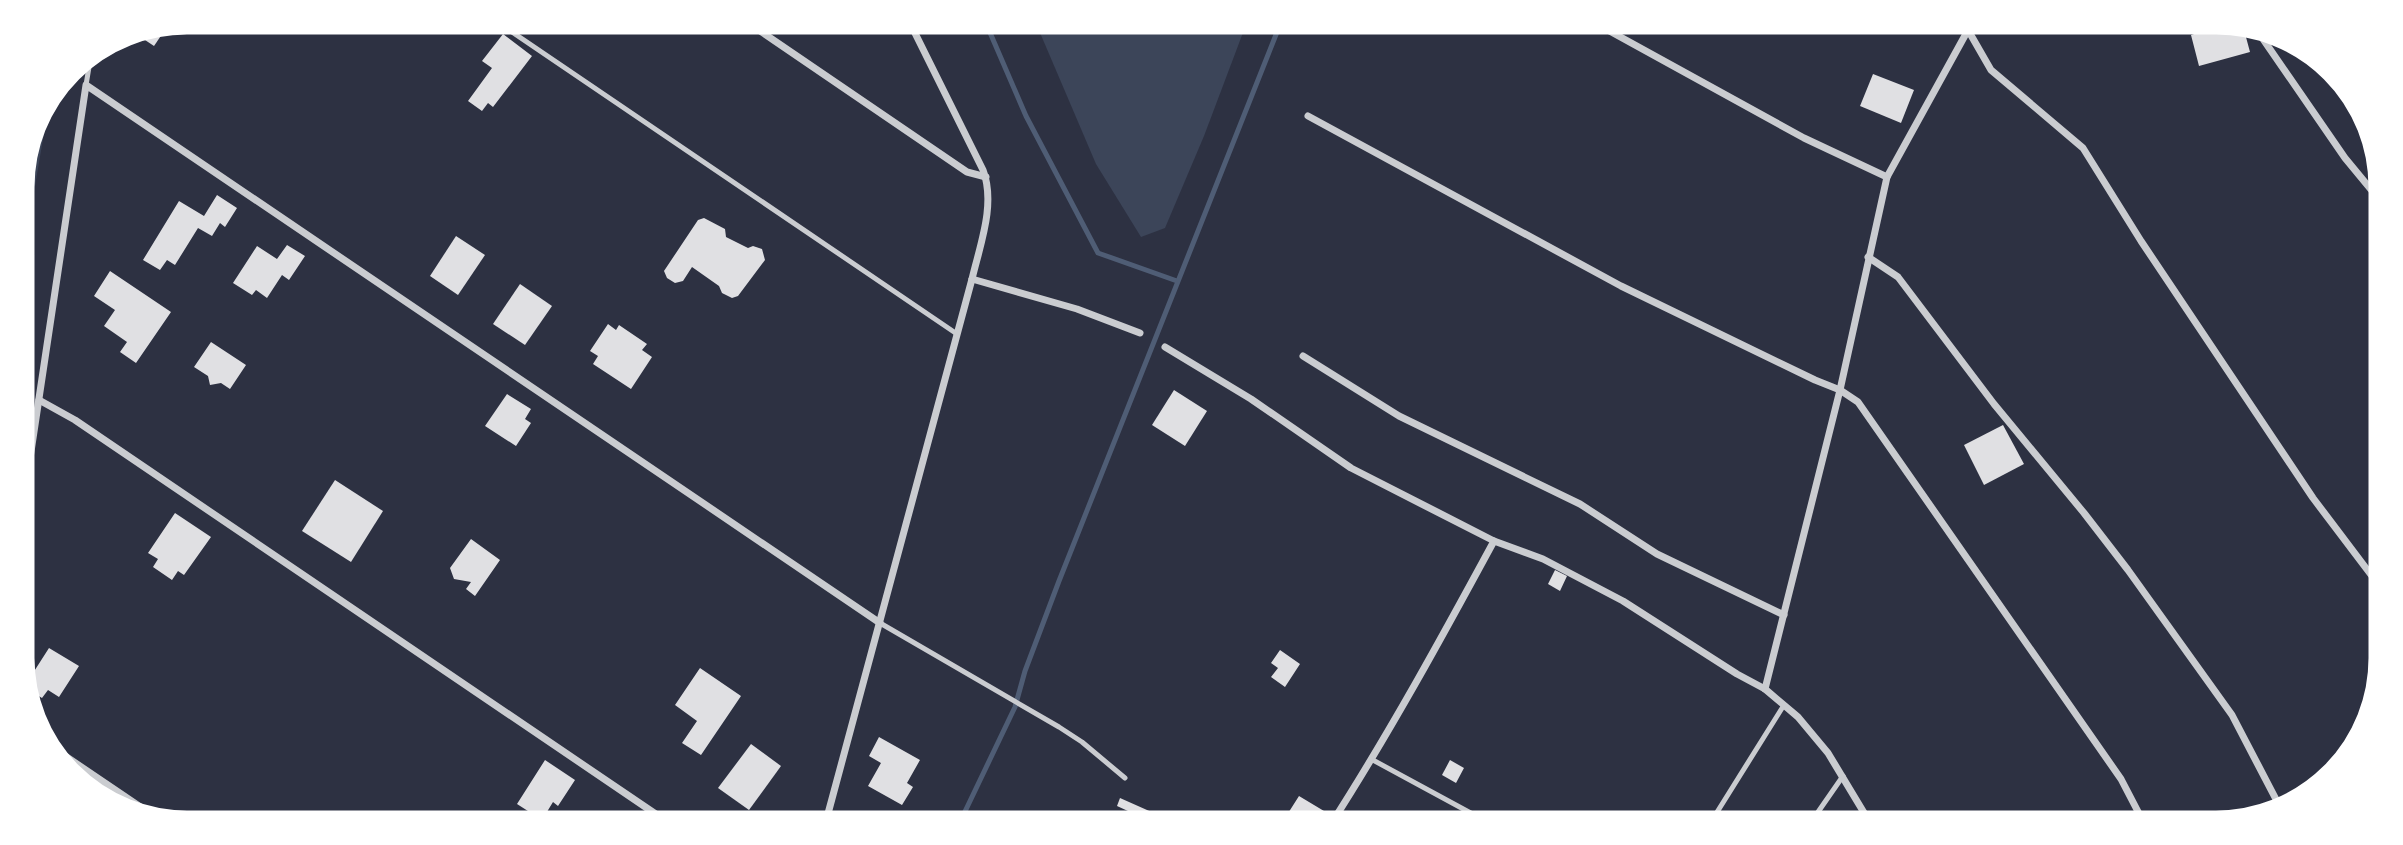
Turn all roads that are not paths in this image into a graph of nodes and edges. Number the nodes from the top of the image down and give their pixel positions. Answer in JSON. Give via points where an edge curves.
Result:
{"nodes":[{"id":1,"x":509,"y":30,"type":"edge"},
{"id":2,"x":759,"y":30,"type":"edge"},
{"id":3,"x":913,"y":30,"type":"edge"},
{"id":4,"x":1608,"y":30,"type":"edge"},
{"id":5,"x":1966,"y":30,"type":"edge"},
{"id":6,"x":1970,"y":30,"type":"edge"},
{"id":7,"x":2261,"y":36,"type":"edge"},
{"id":8,"x":89,"y":64,"type":"edge"},
{"id":9,"x":86,"y":85,"type":"junction"},
{"id":10,"x":1308,"y":116,"type":"dead end"},
{"id":11,"x":986,"y":177,"type":"junction"},
{"id":12,"x":1887,"y":177,"type":"junction"},
{"id":13,"x":2373,"y":191,"type":"edge"},
{"id":14,"x":1868,"y":257,"type":"junction"},
{"id":15,"x":972,"y":279,"type":"junction"},
{"id":16,"x":1140,"y":333,"type":"dead end"},
{"id":17,"x":957,"y":334,"type":"junction"},
{"id":18,"x":1165,"y":347,"type":"dead end"},
{"id":19,"x":1303,"y":356,"type":"dead end"},
{"id":20,"x":1840,"y":390,"type":"junction"},
{"id":21,"x":38,"y":400,"type":"junction"},
{"id":22,"x":30,"y":456,"type":"edge"},
{"id":23,"x":1494,"y":541,"type":"junction"},
{"id":24,"x":2373,"y":577,"type":"edge"},
{"id":25,"x":1784,"y":615,"type":"junction"},
{"id":26,"x":880,"y":623,"type":"junction"},
{"id":27,"x":1765,"y":690,"type":"junction"},
{"id":28,"x":1784,"y":705,"type":"junction"},
{"id":29,"x":64,"y":755,"type":"edge"},
{"id":30,"x":1371,"y":759,"type":"junction"},
{"id":31,"x":1844,"y":776,"type":"junction"},
{"id":32,"x":1125,"y":779,"type":"dead end"},
{"id":33,"x":2278,"y":802,"type":"edge"},
{"id":34,"x":144,"y":809,"type":"edge"},
{"id":35,"x":657,"y":815,"type":"edge"},
{"id":36,"x":829,"y":815,"type":"edge"},
{"id":37,"x":1337,"y":815,"type":"edge"},
{"id":38,"x":1475,"y":815,"type":"edge"},
{"id":39,"x":1715,"y":815,"type":"edge"},
{"id":40,"x":1816,"y":815,"type":"edge"},
{"id":41,"x":1865,"y":815,"type":"edge"},
{"id":42,"x":2140,"y":815,"type":"edge"}],
"edges":[{"from":1,"to":17,"type":"lane"},
{"from":2,"to":11,"type":"street","via":[[967,172]]},
{"from":3,"to":11,"type":"street"},
{"from":4,"to":12,"type":"street","via":[[1804,138]]},
{"from":5,"to":12,"type":"street"},
{"from":6,"to":24,"type":"street","via":[[1991,70],[2083,148],[2306,487]]},
{"from":7,"to":13,"type":"street"},
{"from":8,"to":9,"type":"lane"},
{"from":9,"to":21,"type":"street"},
{"from":9,"to":26,"type":"street"},
{"from":10,"to":20,"type":"street","via":[[1620,286]]},
{"from":11,"to":15,"type":"street","via":[[988,205]]},
{"from":12,"to":14,"type":"street"},
{"from":14,"to":20,"type":"street"},
{"from":14,"to":33,"type":"street","via":[[1898,277],[2128,570],[2232,715]]},
{"from":15,"to":16,"type":"street","via":[[1077,309]]},
{"from":15,"to":17,"type":"street"},
{"from":17,"to":26,"type":"street"},
{"from":18,"to":23,"type":"street","via":[[1351,468]]},
{"from":19,"to":25,"type":"street","via":[[1399,416],[1580,503],[1657,554]]},
{"from":20,"to":25,"type":"street"},
{"from":20,"to":42,"type":"street","via":[[1858,402],[2120,779]]},
{"from":21,"to":22,"type":"street"},
{"from":21,"to":35,"type":"street","via":[[75,420]]},
{"from":23,"to":27,"type":"street","via":[[1543,559],[1623,601]]},
{"from":23,"to":30,"type":"street"},
{"from":25,"to":27,"type":"street"},
{"from":26,"to":32,"type":"lane","via":[[1059,727]]},
{"from":26,"to":36,"type":"street"},
{"from":27,"to":28,"type":"street"},
{"from":28,"to":31,"type":"street"},
{"from":28,"to":39,"type":"lane"},
{"from":29,"to":34,"type":"street"},
{"from":30,"to":37,"type":"street"},
{"from":30,"to":38,"type":"lane"},
{"from":31,"to":40,"type":"lane"},
{"from":31,"to":41,"type":"street"}]}
